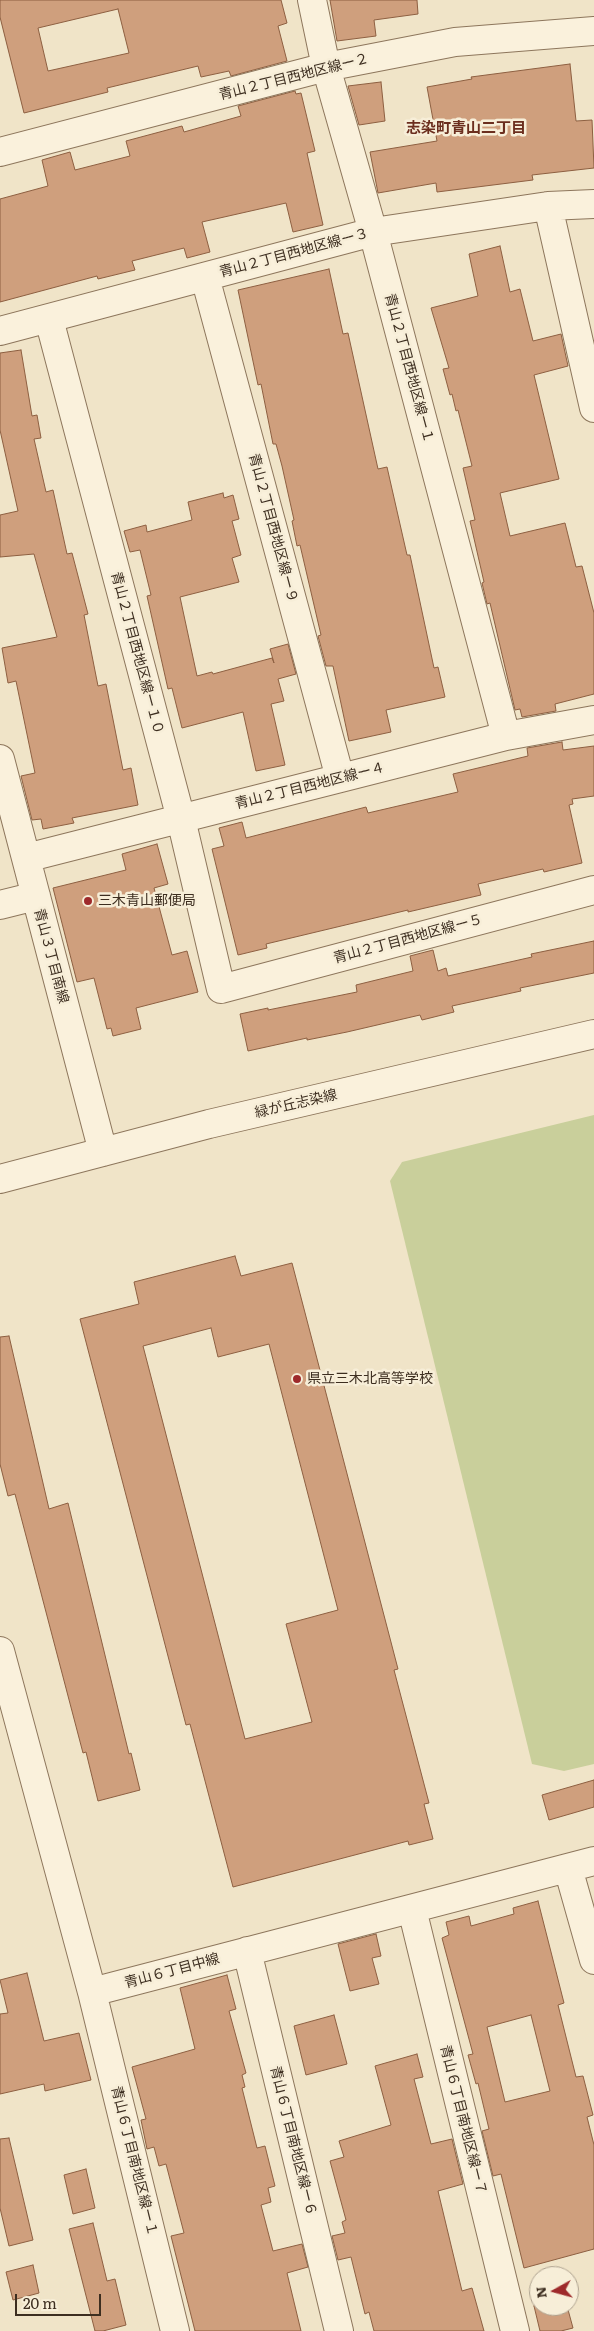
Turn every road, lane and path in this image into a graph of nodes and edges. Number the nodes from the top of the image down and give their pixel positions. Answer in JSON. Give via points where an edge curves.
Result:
{"nodes":[{"id":1,"x":312,"y":0,"type":"edge"},
{"id":2,"x":594,"y":30,"type":"edge"},
{"id":3,"x":326,"y":67,"type":"junction"},
{"id":4,"x":0,"y":152,"type":"edge"},
{"id":5,"x":594,"y":204,"type":"edge"},
{"id":6,"x":548,"y":206,"type":"junction"},
{"id":7,"x":373,"y":232,"type":"junction"},
{"id":8,"x":205,"y":277,"type":"junction"},
{"id":9,"x":49,"y":319,"type":"junction"},
{"id":10,"x":0,"y":331,"type":"edge"},
{"id":11,"x":594,"y":408,"type":"edge"},
{"id":12,"x":594,"y":720,"type":"edge"},
{"id":13,"x":506,"y":736,"type":"junction"},
{"id":14,"x":0,"y":759,"type":"edge"},
{"id":15,"x":340,"y":778,"type":"junction"},
{"id":16,"x":181,"y":819,"type":"junction"},
{"id":17,"x":26,"y":858,"type":"junction"},
{"id":18,"x":594,"y":890,"type":"edge"},
{"id":19,"x":36,"y":896,"type":"junction"},
{"id":20,"x":0,"y":906,"type":"edge"},
{"id":21,"x":221,"y":989,"type":"joint"},
{"id":22,"x":594,"y":1034,"type":"edge"},
{"id":23,"x":103,"y":1152,"type":"junction"},
{"id":24,"x":0,"y":1179,"type":"edge"},
{"id":25,"x":1,"y":1656,"type":"edge"},
{"id":26,"x":581,"y":1864,"type":"edge"},
{"id":27,"x":412,"y":1908,"type":"junction"},
{"id":28,"x":247,"y":1952,"type":"junction"},
{"id":29,"x":594,"y":1960,"type":"edge"},
{"id":30,"x":92,"y":1992,"type":"junction"},
{"id":31,"x":175,"y":2331,"type":"edge"},
{"id":32,"x":339,"y":2331,"type":"edge"},
{"id":33,"x":515,"y":2331,"type":"edge"}],
"edges":[{"from":1,"to":3,"type":"street","name":"青山２丁目西地区線ー１"},
{"from":2,"to":3,"type":"street","name":"青山２丁目西地区線ー２","via":[[455,42]]},
{"from":3,"to":4,"type":"street","name":"青山２丁目西地区線ー２"},
{"from":3,"to":7,"type":"street","name":"青山２丁目西地区線ー１"},
{"from":5,"to":6,"type":"street","name":"青山２丁目西地区線ー３"},
{"from":6,"to":7,"type":"street","name":"青山２丁目西地区線ー３"},
{"from":6,"to":11,"type":"street"},
{"from":7,"to":8,"type":"street","name":"青山２丁目西地区線ー３"},
{"from":7,"to":13,"type":"street","name":"青山２丁目西地区線ー１"},
{"from":8,"to":9,"type":"street","name":"青山２丁目西地区線ー３"},
{"from":8,"to":15,"type":"street","name":"青山２丁目西地区線ー９"},
{"from":9,"to":10,"type":"street","name":"青山２丁目西地区線ー３"},
{"from":9,"to":16,"type":"street","name":"青山２丁目西地区線ー１０"},
{"from":12,"to":13,"type":"street","name":"青山２丁目西地区線ー４"},
{"from":13,"to":15,"type":"street","name":"青山２丁目西地区線ー４"},
{"from":14,"to":17,"type":"street","name":"青山３丁目南線"},
{"from":15,"to":16,"type":"street","name":"青山２丁目西地区線ー４"},
{"from":16,"to":17,"type":"street","name":"青山２丁目西地区線ー４"},
{"from":16,"to":21,"type":"street","name":"青山２丁目西地区線ー１０"},
{"from":17,"to":19,"type":"street","name":"青山３丁目南線"},
{"from":18,"to":21,"type":"street","name":"青山２丁目西地区線ー５"},
{"from":19,"to":20,"type":"street"},
{"from":19,"to":23,"type":"street","name":"青山３丁目南線"},
{"from":22,"to":23,"type":"street","name":"緑が丘志染線"},
{"from":23,"to":24,"type":"street","name":"緑が丘志染線"},
{"from":25,"to":30,"type":"street"},
{"from":26,"to":27,"type":"street","name":"青山６丁目中線"},
{"from":26,"to":29,"type":"street"},
{"from":27,"to":28,"type":"street","name":"青山６丁目中線"},
{"from":27,"to":33,"type":"street","name":"青山６丁目南地区線ー７"},
{"from":28,"to":30,"type":"street","name":"青山６丁目中線"},
{"from":28,"to":32,"type":"street","name":"青山６丁目南地区線ー６"},
{"from":30,"to":31,"type":"street","name":"青山６丁目南地区線ー１"}]}
